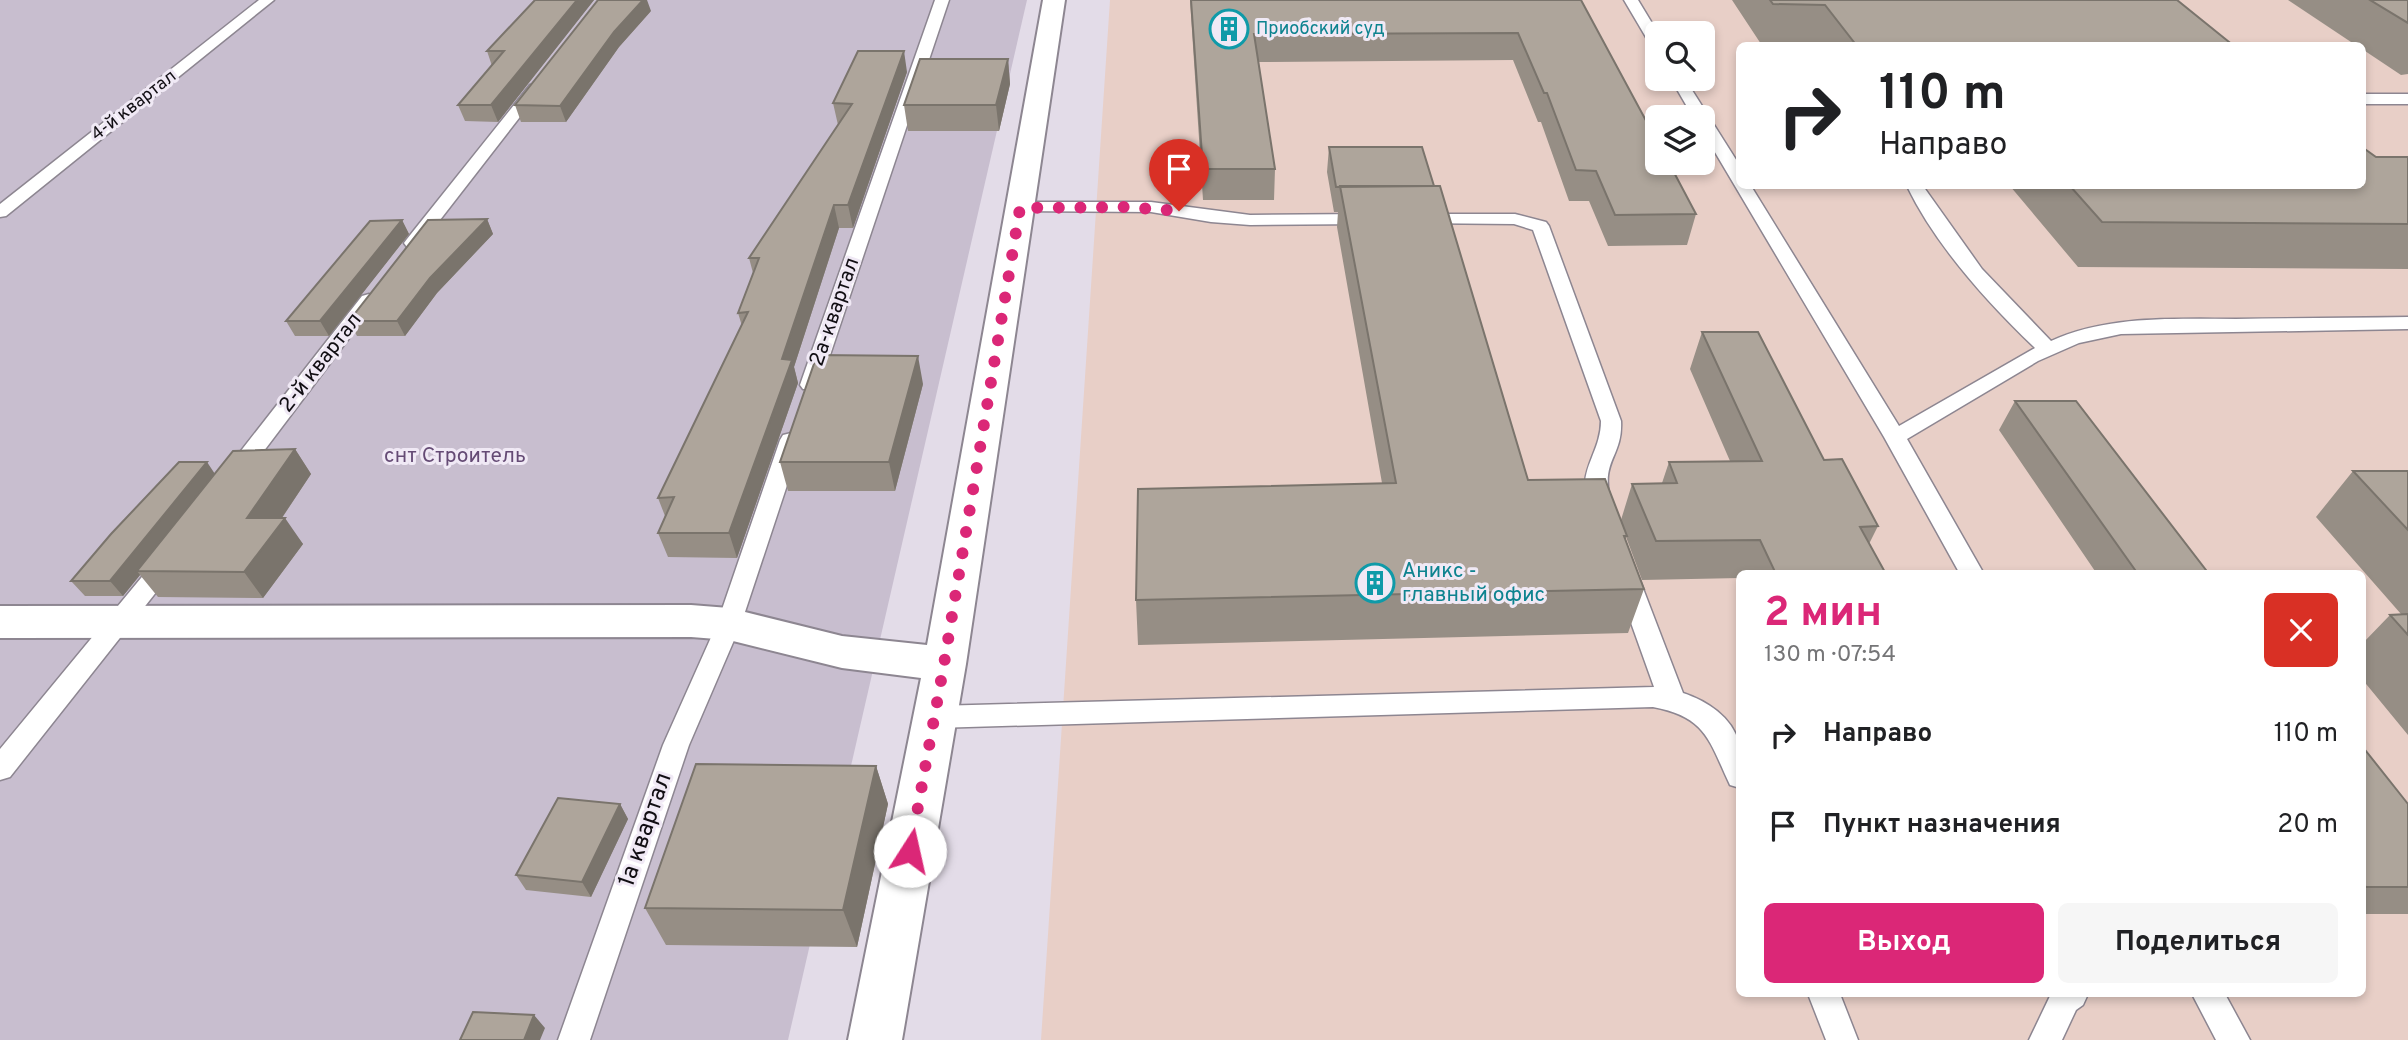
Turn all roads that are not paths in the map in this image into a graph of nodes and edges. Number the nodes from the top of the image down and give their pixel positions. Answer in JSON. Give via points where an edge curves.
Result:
{"nodes":[{"id":1,"x":267,"y":0,"type":"edge"},
{"id":2,"x":942,"y":0,"type":"edge"},
{"id":3,"x":1054,"y":0,"type":"edge"},
{"id":4,"x":1631,"y":0,"type":"edge"},
{"id":5,"x":1645,"y":24,"type":"edge"},
{"id":6,"x":546,"y":74,"type":"edge"},
{"id":7,"x":2366,"y":99,"type":"edge"},
{"id":8,"x":2408,"y":99,"type":"edge"},
{"id":9,"x":1715,"y":139,"type":"edge"},
{"id":10,"x":1736,"y":173,"type":"edge"},
{"id":11,"x":1745,"y":189,"type":"edge"},
{"id":12,"x":1917,"y":189,"type":"edge"},
{"id":13,"x":1020,"y":208,"type":"junction"},
{"id":14,"x":0,"y":212,"type":"edge"},
{"id":15,"x":404,"y":254,"type":"edge"},
{"id":16,"x":379,"y":287,"type":"edge"},
{"id":17,"x":2408,"y":323,"type":"edge"},
{"id":18,"x":2048,"y":349,"type":"junction"},
{"id":19,"x":1895,"y":437,"type":"junction"},
{"id":20,"x":220,"y":493,"type":"edge"},
{"id":21,"x":1609,"y":529,"type":"edge"},
{"id":22,"x":178,"y":547,"type":"edge"},
{"id":23,"x":1619,"y":555,"type":"edge"},
{"id":24,"x":1970,"y":570,"type":"edge"},
{"id":25,"x":0,"y":622,"type":"edge"},
{"id":26,"x":120,"y":623,"type":"junction"},
{"id":27,"x":729,"y":624,"type":"junction"},
{"id":28,"x":944,"y":664,"type":"junction"},
{"id":29,"x":1672,"y":700,"type":"junction"},
{"id":30,"x":935,"y":716,"type":"junction"},
{"id":31,"x":1736,"y":768,"type":"edge"},
{"id":32,"x":0,"y":769,"type":"edge"},
{"id":33,"x":1825,"y":997,"type":"edge"},
{"id":34,"x":2068,"y":997,"type":"edge"},
{"id":35,"x":2210,"y":997,"type":"edge"},
{"id":36,"x":574,"y":1040,"type":"edge"},
{"id":37,"x":875,"y":1040,"type":"edge"},
{"id":38,"x":1842,"y":1040,"type":"edge"},
{"id":39,"x":2045,"y":1040,"type":"edge"},
{"id":40,"x":2234,"y":1040,"type":"edge"}],
"edges":[{"from":1,"to":14,"type":"lane","name":"4-й квартал"},
{"from":2,"to":27,"type":"lane","name":"2а-квартал"},
{"from":3,"to":13,"type":"street"},
{"from":4,"to":5,"type":"lane"},
{"from":6,"to":15,"type":"lane"},
{"from":7,"to":8,"type":"lane"},
{"from":9,"to":10,"type":"lane"},
{"from":11,"to":19,"type":"lane"},
{"from":12,"to":18,"type":"lane","via":[[1976,277],[2003,309]]},
{"from":13,"to":21,"type":"lane","via":[[1152,207],[1251,220],[1515,219],[1539,226],[1611,421],[1613,432],[1593,477]]},
{"from":13,"to":28,"type":"street"},
{"from":16,"to":20,"type":"lane","name":"2-й квартал"},
{"from":17,"to":18,"type":"lane","via":[[2121,328],[2073,338]]},
{"from":18,"to":19,"type":"lane"},
{"from":19,"to":24,"type":"lane"},
{"from":22,"to":26,"type":"lane"},
{"from":23,"to":29,"type":"lane"},
{"from":25,"to":26,"type":"street"},
{"from":26,"to":27,"type":"street","via":[[640,620]]},
{"from":26,"to":32,"type":"lane"},
{"from":27,"to":28,"type":"street","via":[[842,652]]},
{"from":27,"to":36,"type":"lane","name":"1а квартал","via":[[676,745]]},
{"from":28,"to":30,"type":"street"},
{"from":29,"to":30,"type":"lane"},
{"from":29,"to":31,"type":"lane","via":[[1708,717],[1718,727]]},
{"from":30,"to":37,"type":"street"},
{"from":33,"to":38,"type":"lane"},
{"from":34,"to":39,"type":"lane"},
{"from":35,"to":40,"type":"lane"}]}
